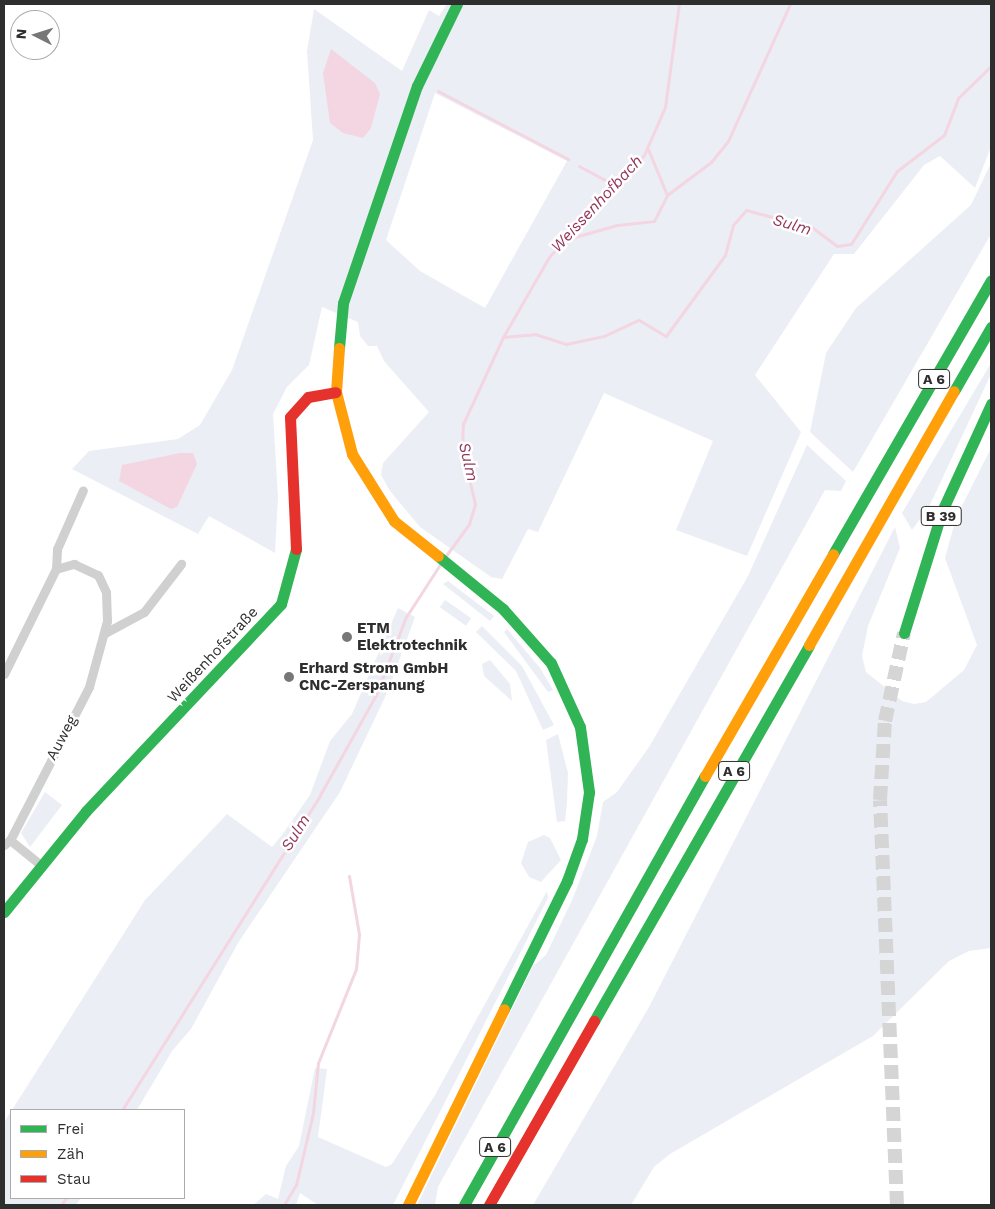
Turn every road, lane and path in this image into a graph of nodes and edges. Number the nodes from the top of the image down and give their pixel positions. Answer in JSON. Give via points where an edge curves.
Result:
{"nodes":[{"id":1,"x":457,"y":4,"type":"edge"},
{"id":2,"x":991,"y":280,"type":"edge"},
{"id":3,"x":991,"y":327,"type":"edge"},
{"id":4,"x":336,"y":392,"type":"junction"},
{"id":5,"x":991,"y":404,"type":"edge"},
{"id":6,"x":83,"y":490,"type":"dead end"},
{"id":7,"x":181,"y":564,"type":"dead end"},
{"id":8,"x":56,"y":569,"type":"junction"},
{"id":9,"x":904,"y":632,"type":"tunnel mouth"},
{"id":10,"x":105,"y":633,"type":"junction"},
{"id":11,"x":4,"y":674,"type":"edge"},
{"id":12,"x":7,"y":842,"type":"edge"},
{"id":13,"x":40,"y":864,"type":"junction"},
{"id":14,"x":4,"y":912,"type":"edge"},
{"id":15,"x":408,"y":1205,"type":"edge"},
{"id":16,"x":464,"y":1205,"type":"edge"},
{"id":17,"x":489,"y":1205,"type":"edge"}],
"edges":[{"from":1,"to":4,"type":"main road","via":[[417,86],[343,302],[336,346]]},
{"from":2,"to":16,"type":"main road","number":"A 6"},
{"from":3,"to":17,"type":"main road","number":"A 6"},
{"from":4,"to":13,"type":"main road","name":"Weißenhofstraße","via":[[308,397],[290,417],[298,540],[281,604]]},
{"from":4,"to":15,"type":"main road","via":[[352,454],[372,491],[394,521],[503,609],[551,663],[580,727],[589,792],[582,839],[567,881]]},
{"from":5,"to":9,"type":"main road","number":"B 39","via":[[942,511]]},
{"from":6,"to":8,"type":"street","via":[[57,549]]},
{"from":7,"to":10,"type":"street","via":[[162,594],[144,612]]},
{"from":8,"to":10,"type":"street","name":"Auweg","via":[[74,564],[98,576],[106,592]]},
{"from":8,"to":11,"type":"street"},
{"from":10,"to":12,"type":"street","name":"Auweg","via":[[89,687]]},
{"from":12,"to":13,"type":"street","name":"Auweg"},
{"from":13,"to":14,"type":"main road","name":"Weißenhofstraße"}]}
